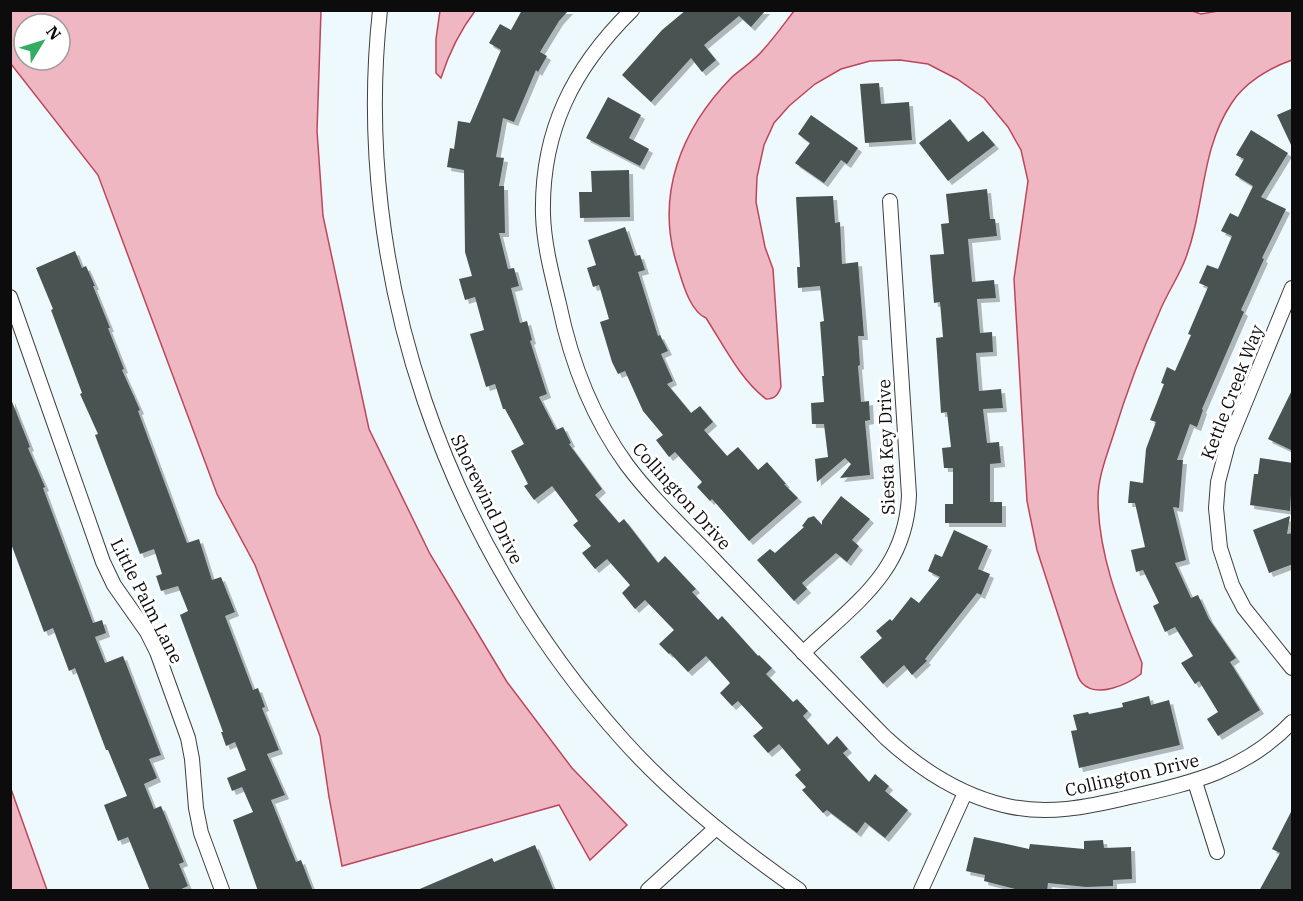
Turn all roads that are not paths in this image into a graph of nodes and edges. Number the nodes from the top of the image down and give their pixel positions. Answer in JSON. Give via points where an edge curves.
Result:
{"nodes":[{"id":1,"x":380,"y":10,"type":"edge"},
{"id":2,"x":632,"y":10,"type":"edge"},
{"id":3,"x":890,"y":201,"type":"dead end"},
{"id":4,"x":1293,"y":288,"type":"edge"},
{"id":5,"x":10,"y":297,"type":"edge"},
{"id":6,"x":803,"y":653,"type":"junction"},
{"id":7,"x":1293,"y":668,"type":"edge"},
{"id":8,"x":1293,"y":722,"type":"edge"},
{"id":9,"x":1195,"y":782,"type":"junction"},
{"id":10,"x":965,"y":793,"type":"junction"},
{"id":11,"x":716,"y":828,"type":"junction"},
{"id":12,"x":1217,"y":852,"type":"dead end"},
{"id":13,"x":222,"y":891,"type":"edge"},
{"id":14,"x":648,"y":891,"type":"edge"},
{"id":15,"x":799,"y":891,"type":"edge"},
{"id":16,"x":921,"y":891,"type":"edge"}],
"edges":[{"from":1,"to":11,"type":"street","name":"Shorewind Drive","via":[[376,147],[390,266],[418,382],[460,494],[517,599],[586,696],[677,795]]},
{"from":2,"to":6,"type":"street","name":"Collington Drive","via":[[580,72],[549,147],[543,217],[570,352],[604,429],[644,486]]},
{"from":3,"to":6,"type":"street","name":"Siesta Key Drive","via":[[909,495],[907,522],[898,549],[878,581]]},
{"from":4,"to":7,"type":"street","name":"Kettle Creek Way","via":[[1228,444],[1216,508],[1220,548],[1232,585],[1249,616]]},
{"from":5,"to":13,"type":"street","name":"Little Palm Lane","via":[[104,562],[114,585],[157,652],[188,738],[201,833]]},
{"from":6,"to":10,"type":"street","name":"Collington Drive","via":[[885,738],[933,776]]},
{"from":8,"to":9,"type":"street","name":"Collington Drive","via":[[1237,765]]},
{"from":9,"to":10,"type":"street","name":"Collington Drive","via":[[1059,810],[1005,806]]},
{"from":9,"to":12,"type":"street"},
{"from":10,"to":16,"type":"street"},
{"from":11,"to":14,"type":"street"},
{"from":11,"to":15,"type":"street","name":"Shorewind Drive"}]}
